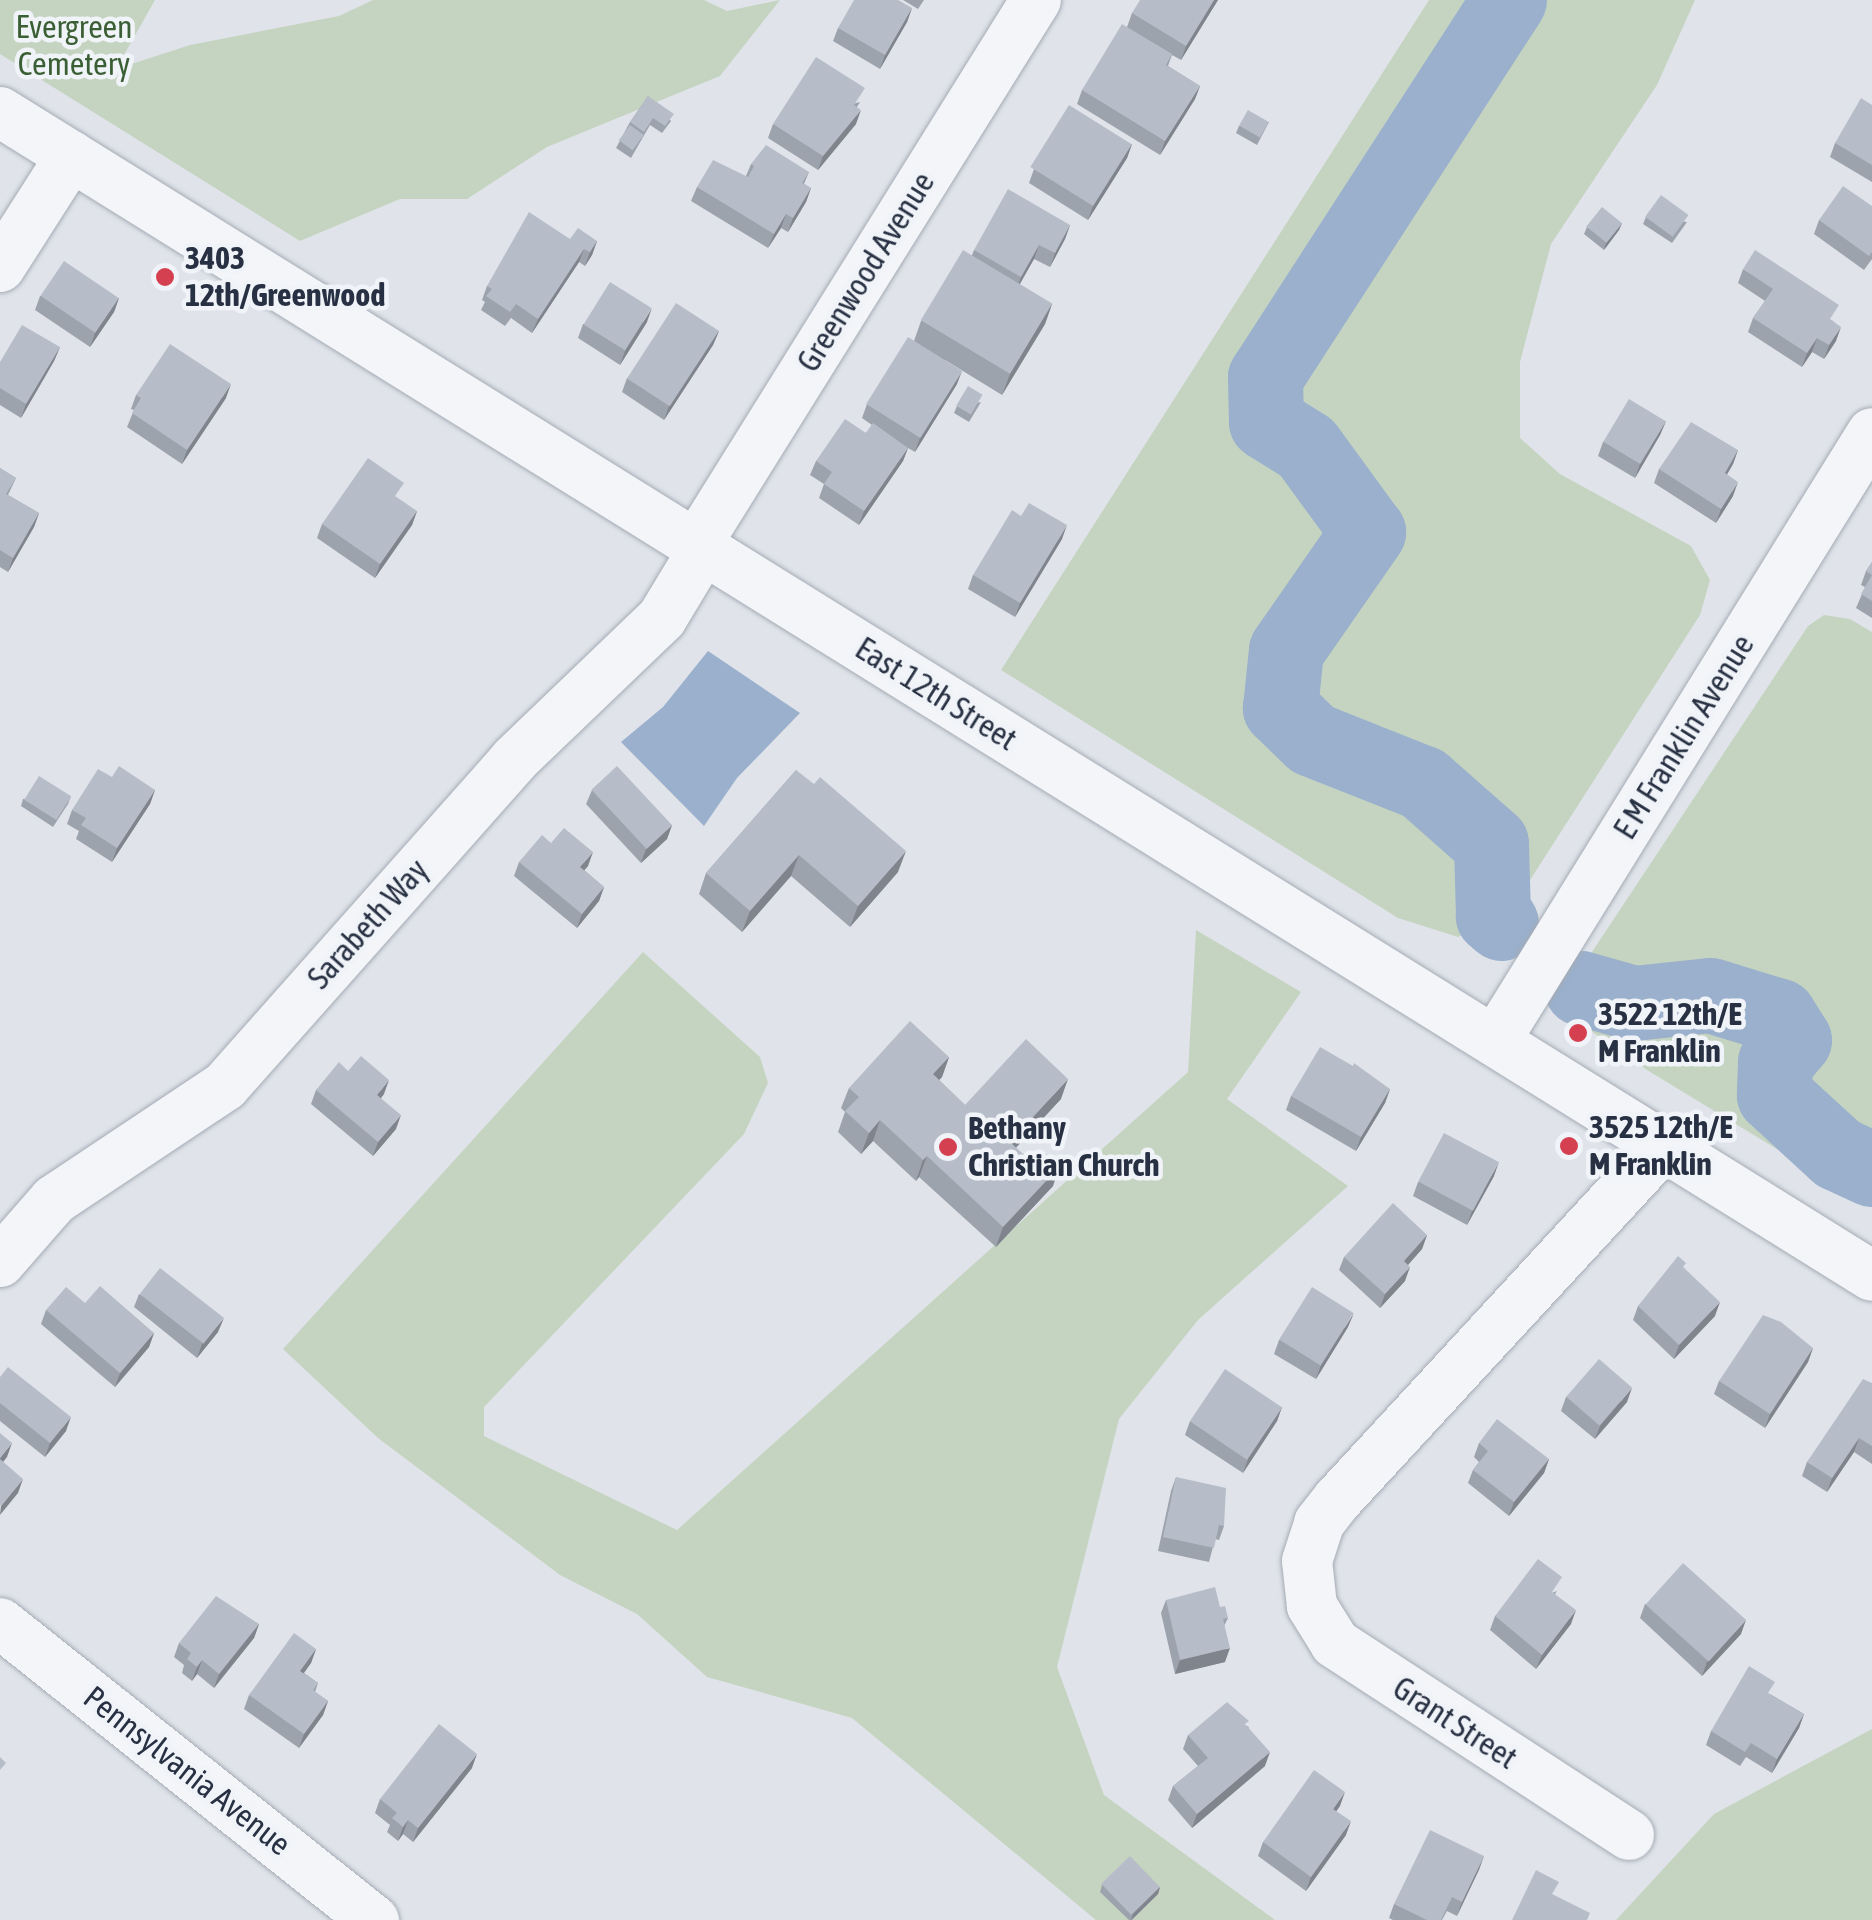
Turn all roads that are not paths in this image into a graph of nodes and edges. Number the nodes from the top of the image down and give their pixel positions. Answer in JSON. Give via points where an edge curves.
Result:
{"nodes":[{"id":1,"x":1036,"y":0,"type":"edge"},
{"id":2,"x":0,"y":112,"type":"edge"},
{"id":3,"x":71,"y":156,"type":"junction"},
{"id":4,"x":0,"y":267,"type":"edge"},
{"id":5,"x":1872,"y":433,"type":"edge"},
{"id":6,"x":700,"y":547,"type":"junction"},
{"id":7,"x":1495,"y":1041,"type":"junction"},
{"id":8,"x":1664,"y":1146,"type":"junction"},
{"id":9,"x":0,"y":1262,"type":"edge"},
{"id":10,"x":1872,"y":1276,"type":"edge"},
{"id":11,"x":0,"y":1624,"type":"edge"},
{"id":12,"x":1629,"y":1835,"type":"dead end"},
{"id":13,"x":374,"y":1920,"type":"edge"}],
"edges":[{"from":1,"to":6,"type":"street","name":"Greenwood Avenue"},
{"from":2,"to":3,"type":"street","name":"East 12th Street"},
{"from":3,"to":4,"type":"street"},
{"from":3,"to":6,"type":"street","name":"East 12th Street"},
{"from":5,"to":7,"type":"street","name":"E M Franklin Avenue"},
{"from":6,"to":7,"type":"street","name":"East 12th Street"},
{"from":6,"to":9,"type":"street","name":"Sarabeth Way","via":[[662,618],[514,760],[225,1086],[54,1200]]},
{"from":7,"to":8,"type":"street","name":"East 12th Street"},
{"from":8,"to":10,"type":"street","name":"East 12th Street"},
{"from":8,"to":12,"type":"street","name":"Grant Street","via":[[1328,1511],[1311,1541],[1307,1587],[1334,1643]]},
{"from":11,"to":13,"type":"street","name":"Pennsylvania Avenue"}]}
